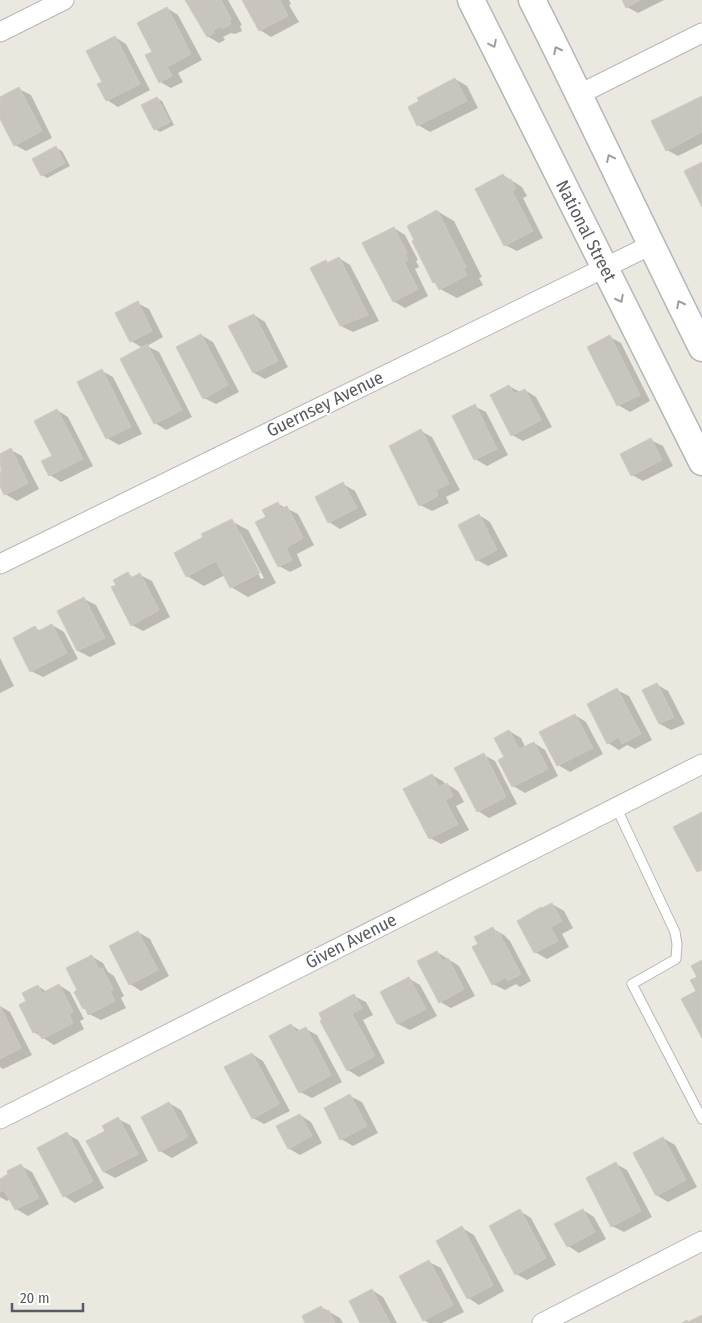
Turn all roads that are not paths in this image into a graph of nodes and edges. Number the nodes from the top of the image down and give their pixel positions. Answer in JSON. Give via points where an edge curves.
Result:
{"nodes":[{"id":1,"x":64,"y":0,"type":"edge"},
{"id":2,"x":471,"y":0,"type":"edge"},
{"id":3,"x":532,"y":0,"type":"edge"},
{"id":4,"x":0,"y":32,"type":"edge"},
{"id":5,"x":702,"y":33,"type":"edge"},
{"id":6,"x":580,"y":94,"type":"junction"},
{"id":7,"x":651,"y":245,"type":"junction"},
{"id":8,"x":604,"y":267,"type":"junction"},
{"id":9,"x":702,"y":348,"type":"edge"},
{"id":10,"x":702,"y":462,"type":"edge"},
{"id":11,"x":0,"y":564,"type":"edge"},
{"id":12,"x":702,"y":764,"type":"edge"},
{"id":13,"x":616,"y":807,"type":"junction"},
{"id":14,"x":702,"y":1118,"type":"edge"},
{"id":15,"x":0,"y":1119,"type":"edge"},
{"id":16,"x":702,"y":1241,"type":"edge"},
{"id":17,"x":542,"y":1323,"type":"edge"}],
"edges":[{"from":1,"to":4,"type":"street"},
{"from":2,"to":8,"type":"main road","name":"National Street","one_way":true},
{"from":6,"to":3,"type":"main road","one_way":true},
{"from":5,"to":6,"type":"street"},
{"from":7,"to":6,"type":"main road","one_way":true},
{"from":7,"to":8,"type":"street","name":"Guernsey Avenue"},
{"from":9,"to":7,"type":"main road","one_way":true},
{"from":8,"to":10,"type":"main road","name":"National Street","one_way":true},
{"from":8,"to":11,"type":"street","name":"Guernsey Avenue"},
{"from":12,"to":13,"type":"street","name":"Given Avenue"},
{"from":13,"to":14,"type":"lane","via":[[675,932],[677,944],[676,959],[632,984]]},
{"from":13,"to":15,"type":"street","name":"Given Avenue"},
{"from":16,"to":17,"type":"street"}]}
